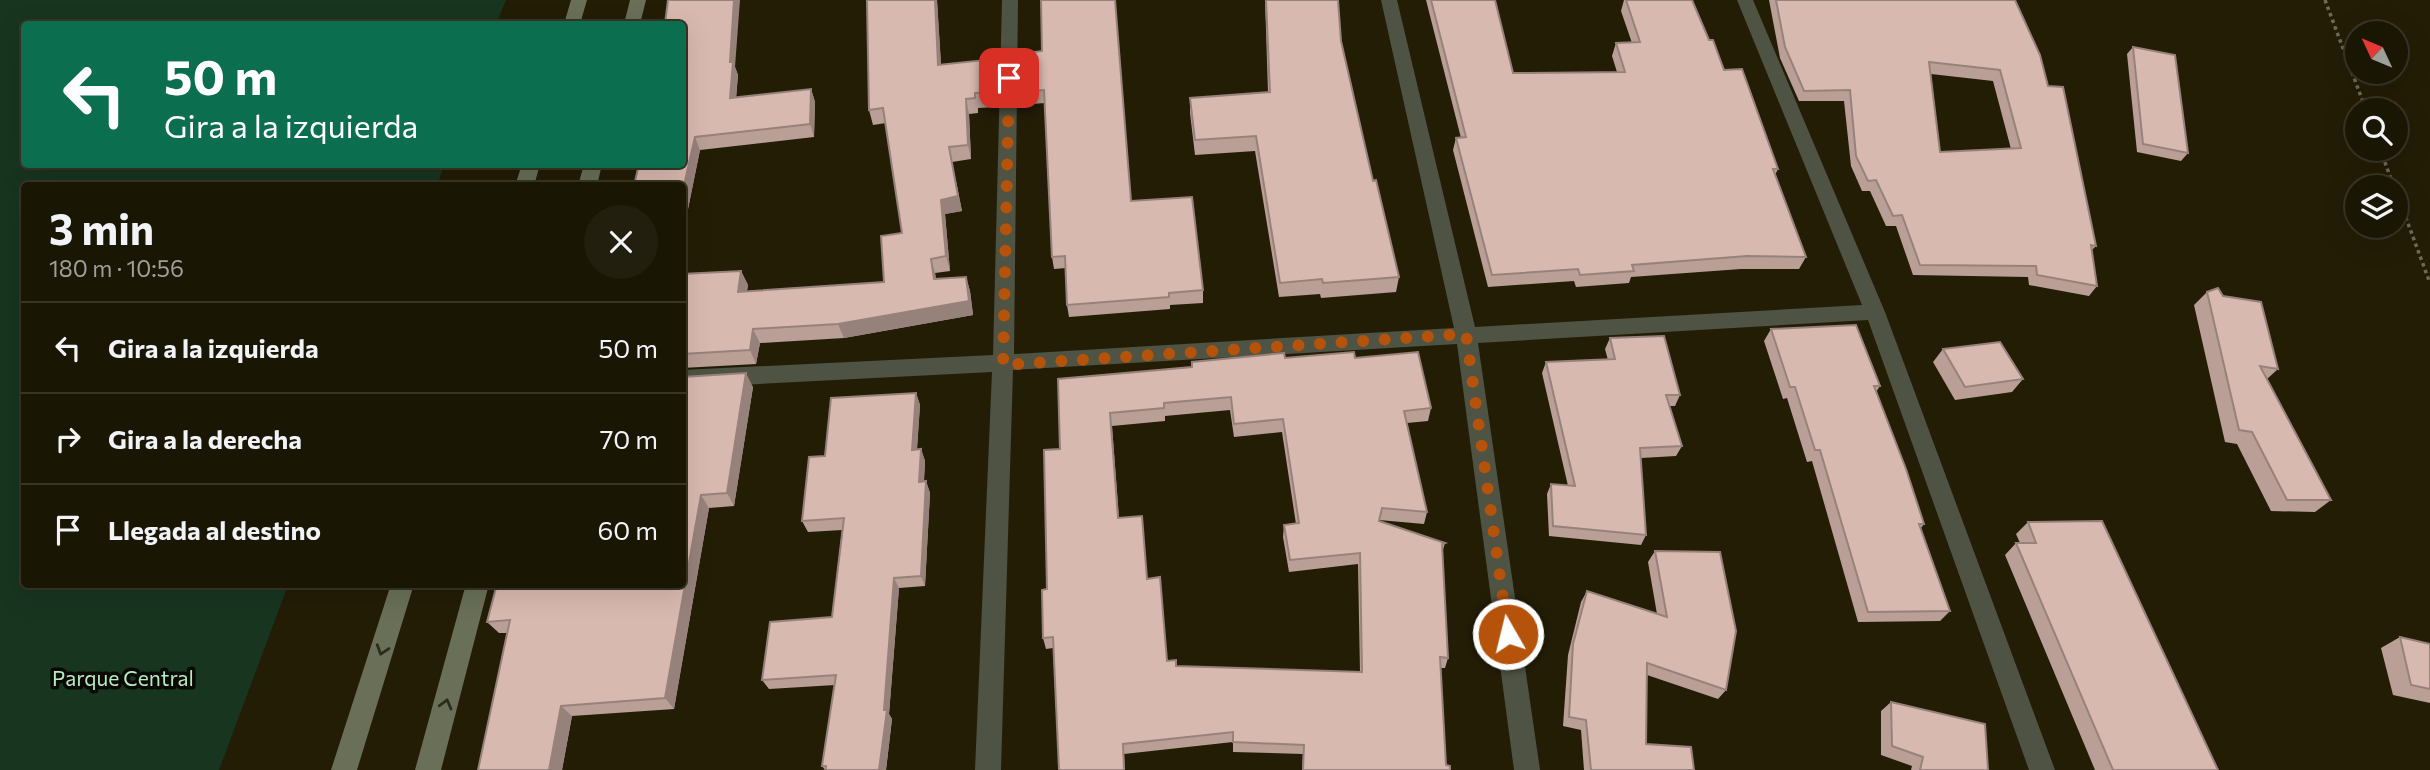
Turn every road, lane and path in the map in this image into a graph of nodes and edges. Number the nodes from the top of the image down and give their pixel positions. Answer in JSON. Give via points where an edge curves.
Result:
{"nodes":[{"id":1,"x":579,"y":0,"type":"edge"},
{"id":2,"x":639,"y":0,"type":"edge"},
{"id":3,"x":1010,"y":0,"type":"edge"},
{"id":4,"x":1389,"y":0,"type":"edge"},
{"id":5,"x":1745,"y":0,"type":"edge"},
{"id":6,"x":2325,"y":0,"type":"edge"},
{"id":7,"x":573,"y":21,"type":"edge"},
{"id":8,"x":633,"y":21,"type":"edge"},
{"id":9,"x":2362,"y":98,"type":"edge"},
{"id":10,"x":2408,"y":224,"type":"edge"},
{"id":11,"x":2430,"y":283,"type":"edge"},
{"id":12,"x":1875,"y":312,"type":"junction"},
{"id":13,"x":1466,"y":334,"type":"junction"},
{"id":14,"x":1003,"y":365,"type":"junction"},
{"id":15,"x":686,"y":379,"type":"edge"},
{"id":16,"x":402,"y":588,"type":"edge"},
{"id":17,"x":477,"y":588,"type":"edge"},
{"id":18,"x":344,"y":770,"type":"edge"},
{"id":19,"x":428,"y":770,"type":"edge"},
{"id":20,"x":989,"y":770,"type":"edge"},
{"id":21,"x":1527,"y":770,"type":"edge"},
{"id":22,"x":2042,"y":770,"type":"edge"}],
"edges":[{"from":1,"to":7,"type":"street"},
{"from":2,"to":8,"type":"street"},
{"from":3,"to":14,"type":"street"},
{"from":4,"to":13,"type":"street"},
{"from":5,"to":12,"type":"street"},
{"from":6,"to":9,"type":"path"},
{"from":10,"to":11,"type":"path"},
{"from":12,"to":13,"type":"street"},
{"from":12,"to":22,"type":"street"},
{"from":13,"to":14,"type":"street"},
{"from":13,"to":21,"type":"street"},
{"from":14,"to":15,"type":"street"},
{"from":14,"to":20,"type":"street"},
{"from":16,"to":18,"type":"street","one_way":true},
{"from":19,"to":17,"type":"street","one_way":true}]}
